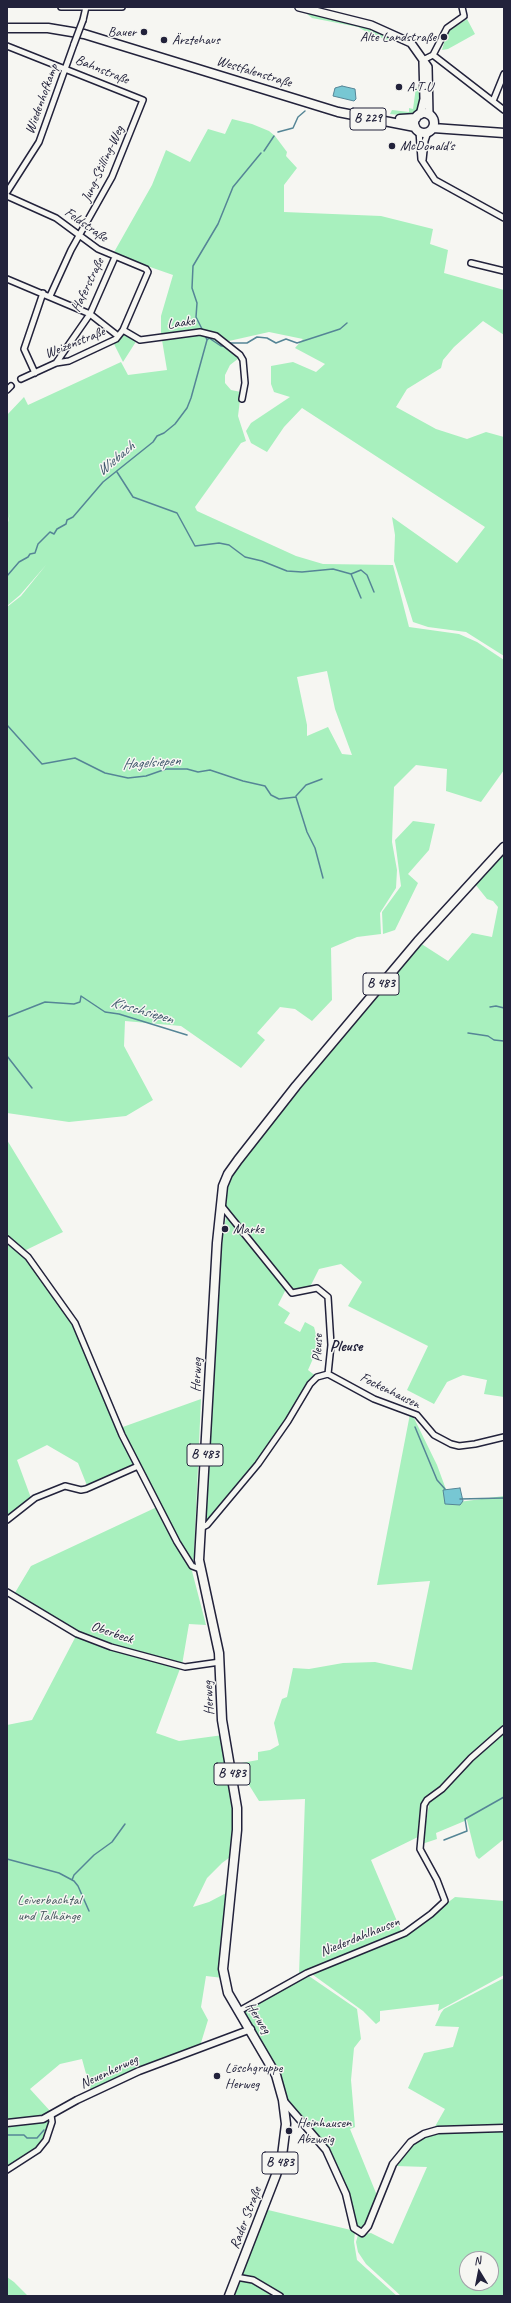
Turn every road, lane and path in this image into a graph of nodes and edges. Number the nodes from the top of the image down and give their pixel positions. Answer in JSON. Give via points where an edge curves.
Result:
{"nodes":[{"id":1,"x":61,"y":7,"type":"edge"},
{"id":2,"x":122,"y":7,"type":"edge"},
{"id":3,"x":299,"y":7,"type":"edge"},
{"id":4,"x":462,"y":7,"type":"edge"},
{"id":5,"x":86,"y":8,"type":"edge"},
{"id":6,"x":7,"y":28,"type":"edge"},
{"id":7,"x":7,"y":46,"type":"edge"},
{"id":8,"x":434,"y":55,"type":"junction"},
{"id":9,"x":423,"y":60,"type":"junction"},
{"id":10,"x":66,"y":69,"type":"junction"},
{"id":11,"x":504,"y":74,"type":"edge"},
{"id":12,"x":142,"y":100,"type":"joint"},
{"id":13,"x":493,"y":101,"type":"junction"},
{"id":14,"x":504,"y":110,"type":"edge"},
{"id":15,"x":418,"y":123,"type":"junction"},
{"id":16,"x":431,"y":124,"type":"junction"},
{"id":17,"x":504,"y":130,"type":"edge"},
{"id":18,"x":504,"y":133,"type":"edge"},
{"id":19,"x":423,"y":161,"type":"junction"},
{"id":20,"x":7,"y":192,"type":"edge"},
{"id":21,"x":7,"y":196,"type":"edge"},
{"id":22,"x":504,"y":218,"type":"edge"},
{"id":23,"x":81,"y":235,"type":"junction"},
{"id":24,"x":115,"y":258,"type":"junction"},
{"id":25,"x":471,"y":263,"type":"dead end"},
{"id":26,"x":504,"y":271,"type":"edge"},
{"id":27,"x":148,"y":274,"type":"joint"},
{"id":28,"x":7,"y":279,"type":"edge"},
{"id":29,"x":43,"y":294,"type":"junction"},
{"id":30,"x":50,"y":296,"type":"junction"},
{"id":31,"x":90,"y":314,"type":"junction"},
{"id":32,"x":123,"y":330,"type":"junction"},
{"id":33,"x":118,"y":336,"type":"junction"},
{"id":34,"x":56,"y":363,"type":"junction"},
{"id":35,"x":35,"y":373,"type":"junction"},
{"id":36,"x":21,"y":380,"type":"dead end"},
{"id":37,"x":11,"y":386,"type":"dead end"},
{"id":38,"x":7,"y":390,"type":"edge"},
{"id":39,"x":242,"y":399,"type":"dead end"},
{"id":40,"x":504,"y":847,"type":"edge"},
{"id":41,"x":220,"y":1204,"type":"junction"},
{"id":42,"x":7,"y":1239,"type":"edge"},
{"id":43,"x":328,"y":1374,"type":"junction"},
{"id":44,"x":504,"y":1437,"type":"edge"},
{"id":45,"x":138,"y":1466,"type":"junction"},
{"id":46,"x":7,"y":1520,"type":"edge"},
{"id":47,"x":201,"y":1528,"type":"junction"},
{"id":48,"x":200,"y":1569,"type":"junction"},
{"id":49,"x":7,"y":1592,"type":"edge"},
{"id":50,"x":220,"y":1662,"type":"junction"},
{"id":51,"x":504,"y":1729,"type":"edge"},
{"id":52,"x":239,"y":2011,"type":"junction"},
{"id":53,"x":250,"y":2029,"type":"junction"},
{"id":54,"x":283,"y":2100,"type":"junction"},
{"id":55,"x":52,"y":2115,"type":"junction"},
{"id":56,"x":7,"y":2123,"type":"edge"},
{"id":57,"x":504,"y":2128,"type":"edge"},
{"id":58,"x":7,"y":2170,"type":"edge"},
{"id":59,"x":236,"y":2277,"type":"junction"},
{"id":60,"x":229,"y":2296,"type":"edge"},
{"id":61,"x":280,"y":2296,"type":"edge"}],
"edges":[{"from":1,"to":5,"type":"street"},
{"from":2,"to":5,"type":"street"},
{"from":3,"to":9,"type":"main road","via":[[357,21],[397,35],[414,46]]},
{"from":4,"to":8,"type":"street","via":[[464,16],[447,28]]},
{"from":5,"to":10,"type":"street","name":"Wiedenhofkamp","bridge":true},
{"from":6,"to":15,"type":"main road","name":"Westfalenstraße","number":"B 229","via":[[48,28],[84,34],[348,114]]},
{"from":7,"to":10,"type":"street","name":"Bahnstraße"},
{"from":8,"to":9,"type":"street"},
{"from":8,"to":13,"type":"street"},
{"from":9,"to":15,"type":"main road","via":[[423,108]]},
{"from":9,"to":16,"type":"main road","via":[[429,75]]},
{"from":10,"to":12,"type":"street","name":"Bahnstraße"},
{"from":10,"to":20,"type":"street","name":"Wiedenhofkamp","via":[[36,148]]},
{"from":11,"to":13,"type":"street"},
{"from":12,"to":23,"type":"street","name":"Jung-Stilling-Weg","via":[[112,177]]},
{"from":13,"to":14,"type":"street"},
{"from":15,"to":16,"type":"main road"},
{"from":15,"to":16,"type":"main road"},
{"from":15,"to":19,"type":"street","via":[[420,154]]},
{"from":16,"to":17,"type":"main road"},
{"from":16,"to":18,"type":"main road"},
{"from":16,"to":19,"type":"street","via":[[425,140]]},
{"from":19,"to":22,"type":"street","via":[[438,182]]},
{"from":21,"to":23,"type":"street","name":"Feldstraße","via":[[56,218]]},
{"from":23,"to":24,"type":"street","name":"Feldstraße","via":[[98,249]]},
{"from":23,"to":30,"type":"street","name":"Jung-Stilling-Weg","via":[[71,250]]},
{"from":24,"to":27,"type":"street","name":"Feldstraße","via":[[146,269]]},
{"from":24,"to":31,"type":"street","name":"Haferstraße"},
{"from":25,"to":26,"type":"street"},
{"from":27,"to":32,"type":"street","name":"Weizenstraße"},
{"from":28,"to":29,"type":"street"},
{"from":29,"to":30,"type":"street"},
{"from":29,"to":35,"type":"street","via":[[24,349]]},
{"from":30,"to":31,"type":"street"},
{"from":31,"to":33,"type":"street"},
{"from":31,"to":34,"type":"street","name":"Haferstraße"},
{"from":32,"to":33,"type":"street","name":"Weizenstraße"},
{"from":32,"to":39,"type":"street","name":"Laake","via":[[140,340],[206,332],[227,344],[240,355],[244,363]]},
{"from":33,"to":34,"type":"street","name":"Weizenstraße","via":[[109,343],[69,361]]},
{"from":34,"to":35,"type":"street","name":"Weizenstraße"},
{"from":35,"to":36,"type":"street","name":"Weizenstraße"},
{"from":37,"to":38,"type":"street"},
{"from":40,"to":41,"type":"main road","number":"B 483","via":[[413,946],[246,1150],[225,1180]]},
{"from":41,"to":43,"type":"street","name":"Pleuse","via":[[292,1292],[317,1288],[328,1296],[331,1345]]},
{"from":41,"to":47,"type":"main road","name":"Herweg","number":"B 483"},
{"from":42,"to":45,"type":"street","via":[[28,1257],[77,1326],[118,1427]]},
{"from":43,"to":44,"type":"street","name":"Fockenhausen","via":[[374,1399],[417,1415],[434,1435],[451,1444],[475,1444]]},
{"from":43,"to":47,"type":"street","name":"Pleuse","via":[[318,1377],[310,1384],[288,1421],[251,1473],[207,1525]]},
{"from":45,"to":46,"type":"street","via":[[86,1489],[65,1486],[35,1498]]},
{"from":45,"to":48,"type":"street","via":[[192,1566]]},
{"from":47,"to":48,"type":"main road","name":"Herweg","number":"B 483"},
{"from":48,"to":50,"type":"main road","name":"Herweg","number":"B 483"},
{"from":49,"to":50,"type":"street","name":"Oberbeck","via":[[77,1634],[111,1647],[185,1667]]},
{"from":50,"to":52,"type":"main road","name":"Herweg","number":"B 483","via":[[222,1720],[237,1808],[223,1969],[228,1993]]},
{"from":51,"to":52,"type":"street","name":"Niederdahlhausen","via":[[424,1805],[420,1849],[445,1901],[404,1933],[307,1973]]},
{"from":52,"to":53,"type":"main road","name":"Herweg","number":"B 483"},
{"from":53,"to":54,"type":"main road","name":"Herweg","number":"B 483","via":[[276,2074]]},
{"from":53,"to":55,"type":"street","name":"Neuenherweg","via":[[139,2071],[77,2100]]},
{"from":54,"to":57,"type":"street","via":[[326,2150],[346,2194],[354,2228],[362,2233],[368,2226],[393,2164],[411,2142],[424,2134],[438,2130]]},
{"from":54,"to":59,"type":"main road","name":"Rader Straße","number":"B 483","via":[[286,2124],[282,2156]]},
{"from":55,"to":56,"type":"street","name":"Neuenherweg","via":[[34,2121]]},
{"from":55,"to":58,"type":"street","via":[[46,2140],[38,2150]]},
{"from":59,"to":60,"type":"main road","name":"Rader Straße","number":"B 483"},
{"from":59,"to":61,"type":"street","via":[[253,2280]]}]}
